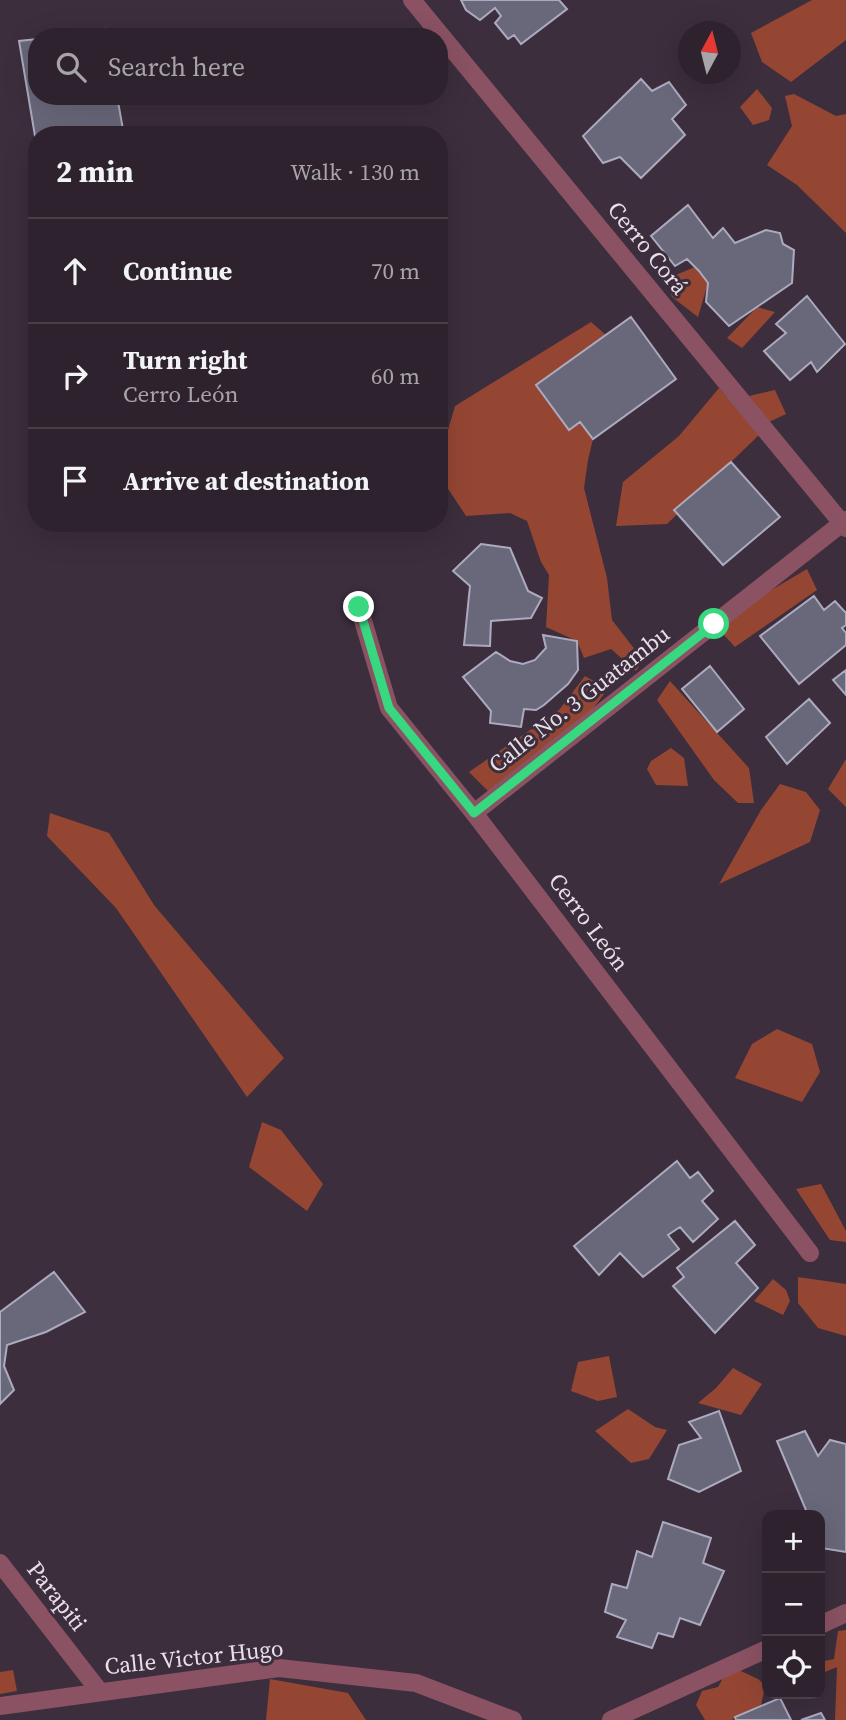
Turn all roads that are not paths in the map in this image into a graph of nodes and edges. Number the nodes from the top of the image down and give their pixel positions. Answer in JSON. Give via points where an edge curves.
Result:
{"nodes":[{"id":1,"x":412,"y":0,"type":"edge"},
{"id":2,"x":435,"y":28,"type":"edge"},
{"id":3,"x":448,"y":44,"type":"edge"},
{"id":4,"x":845,"y":524,"type":"edge"},
{"id":5,"x":359,"y":607,"type":"dead end"},
{"id":6,"x":474,"y":813,"type":"junction"},
{"id":7,"x":810,"y":1253,"type":"dead end"},
{"id":8,"x":0,"y":1563,"type":"edge"},
{"id":9,"x":846,"y":1613,"type":"edge"},
{"id":10,"x":825,"y":1623,"type":"edge"},
{"id":11,"x":762,"y":1651,"type":"edge"},
{"id":12,"x":100,"y":1692,"type":"junction"},
{"id":13,"x":0,"y":1706,"type":"edge"},
{"id":14,"x":513,"y":1720,"type":"edge"},
{"id":15,"x":611,"y":1720,"type":"edge"}],
"edges":[{"from":1,"to":2,"type":"street","name":"Cerro Corá"},
{"from":3,"to":4,"type":"street","name":"Cerro Corá"},
{"from":4,"to":6,"type":"street","name":"Calle No. 3 Guatambu"},
{"from":5,"to":6,"type":"street","name":"Cerro León","via":[[389,708]]},
{"from":6,"to":7,"type":"street","name":"Cerro León"},
{"from":8,"to":12,"type":"street","name":"Parapiti"},
{"from":9,"to":10,"type":"street"},
{"from":11,"to":15,"type":"street"},
{"from":12,"to":13,"type":"street","name":"Calle Victor Hugo"},
{"from":12,"to":14,"type":"street","name":"Calle Victor Hugo","via":[[279,1668],[416,1683]]}]}
